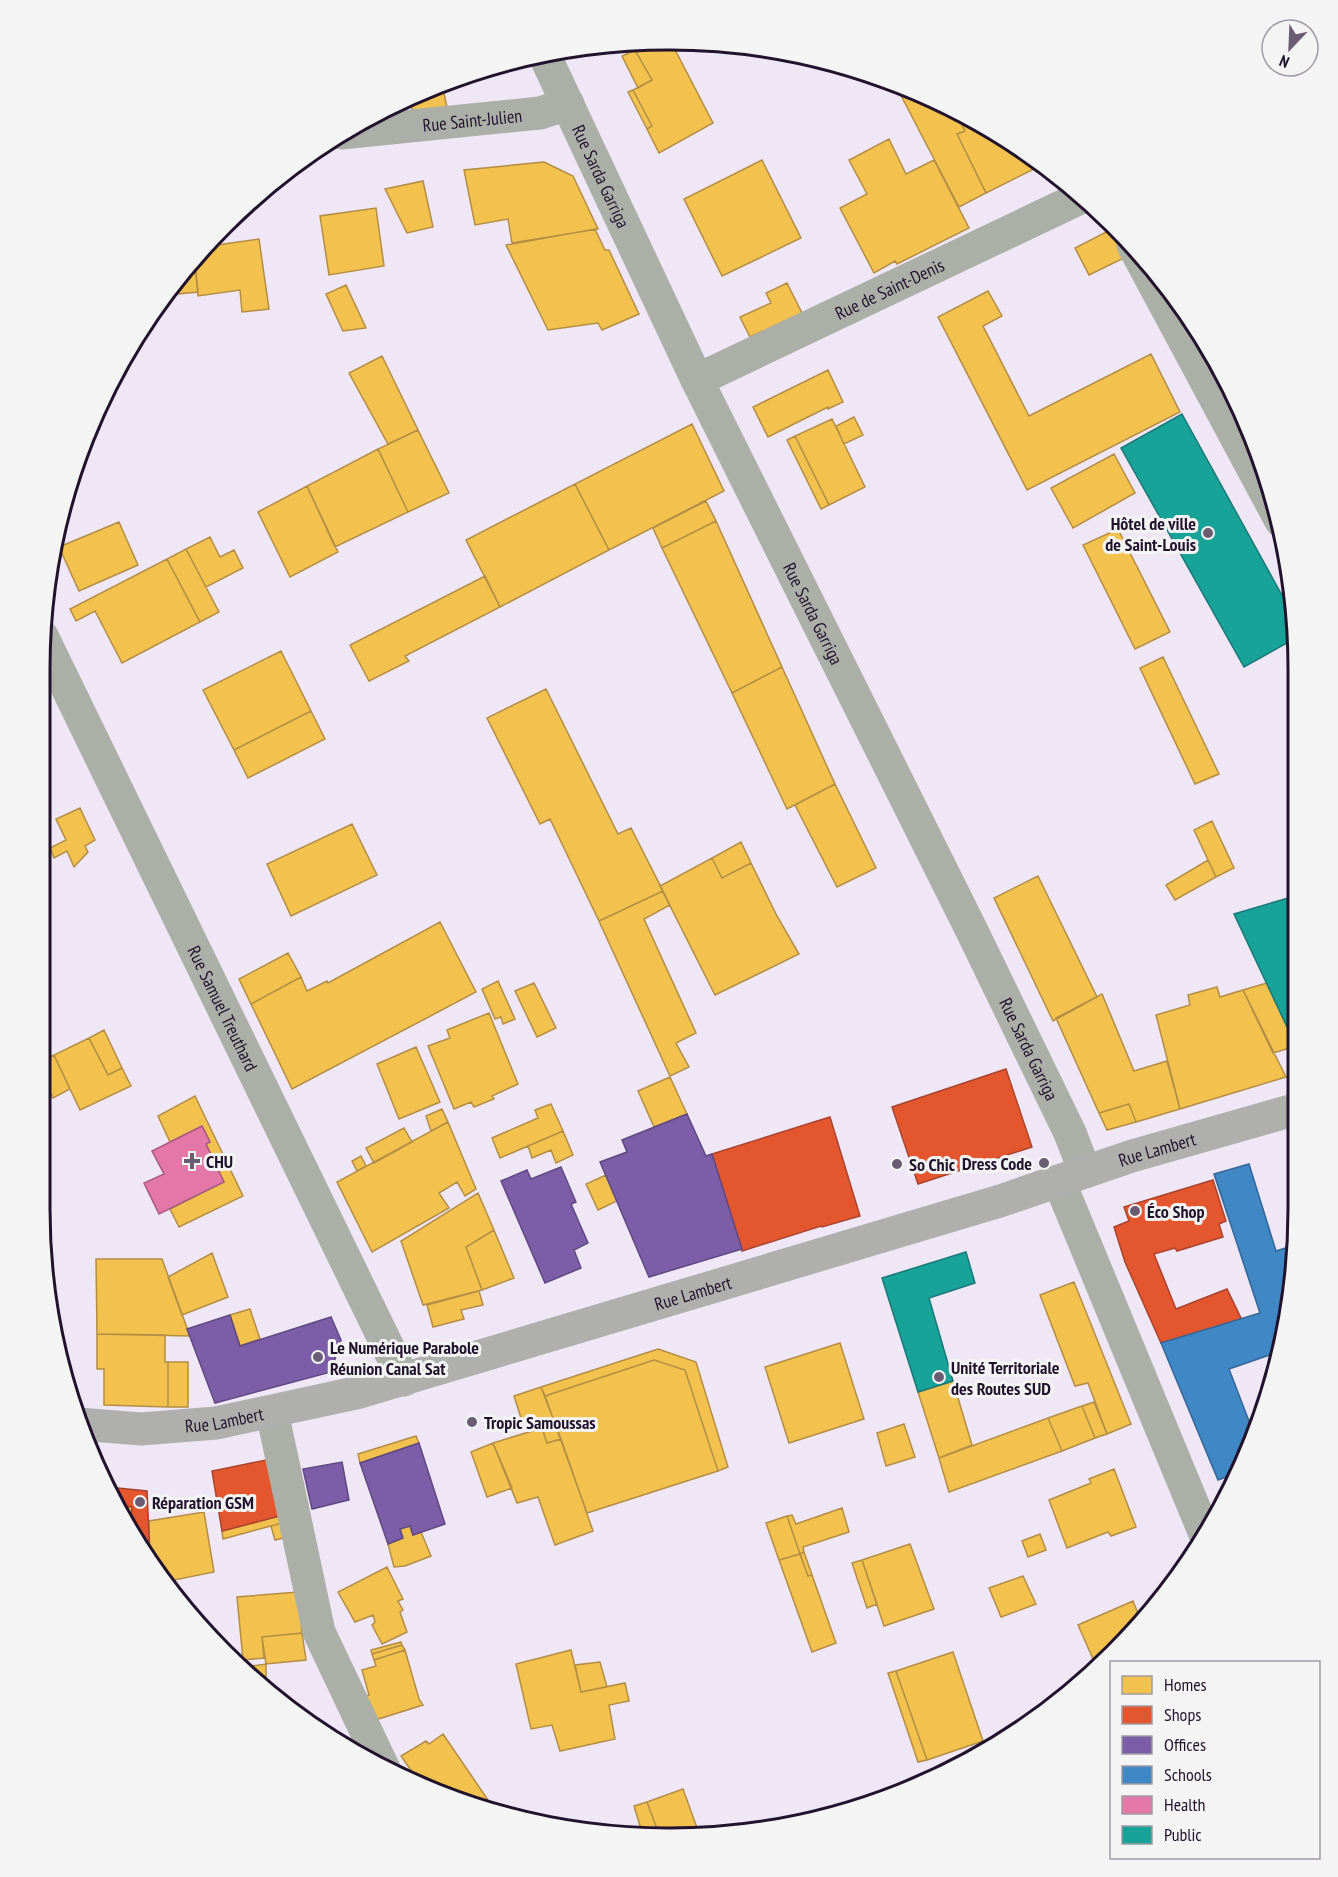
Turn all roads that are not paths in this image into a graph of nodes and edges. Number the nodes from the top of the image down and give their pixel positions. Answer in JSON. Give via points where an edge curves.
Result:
{"nodes":[{"id":1,"x":547,"y":61,"type":"edge"},
{"id":2,"x":568,"y":104,"type":"junction"},
{"id":3,"x":361,"y":131,"type":"edge"},
{"id":4,"x":1073,"y":200,"type":"edge"},
{"id":5,"x":1155,"y":285,"type":"edge"},
{"id":6,"x":697,"y":380,"type":"junction"},
{"id":7,"x":1259,"y":479,"type":"edge"},
{"id":8,"x":50,"y":653,"type":"edge"},
{"id":9,"x":1288,"y":1112,"type":"edge"},
{"id":10,"x":1072,"y":1176,"type":"junction"},
{"id":11,"x":404,"y":1380,"type":"junction"},
{"id":12,"x":272,"y":1412,"type":"junction"},
{"id":13,"x":89,"y":1425,"type":"edge"},
{"id":14,"x":1202,"y":1525,"type":"edge"},
{"id":15,"x":377,"y":1755,"type":"edge"}],
"edges":[{"from":1,"to":2,"type":"street","name":"Rue Sarda Garriga"},
{"from":2,"to":3,"type":"street","name":"Rue Saint-Julien","via":[[540,113]]},
{"from":2,"to":6,"type":"street","name":"Rue Sarda Garriga"},
{"from":4,"to":6,"type":"street","name":"Rue de Saint-Denis"},
{"from":5,"to":7,"type":"street"},
{"from":6,"to":10,"type":"street","name":"Rue Sarda Garriga","via":[[1070,1133]]},
{"from":8,"to":11,"type":"street","name":"Rue Samuel Treuthard"},
{"from":9,"to":10,"type":"main road","name":"Rue Lambert"},
{"from":10,"to":11,"type":"main road","name":"Rue Lambert"},
{"from":10,"to":14,"type":"street","name":"Rue Sarda Garriga"},
{"from":11,"to":12,"type":"main road","name":"Rue Lambert"},
{"from":12,"to":13,"type":"main road","name":"Rue Lambert","via":[[177,1427]]},
{"from":12,"to":15,"type":"street","via":[[319,1632]]}]}
